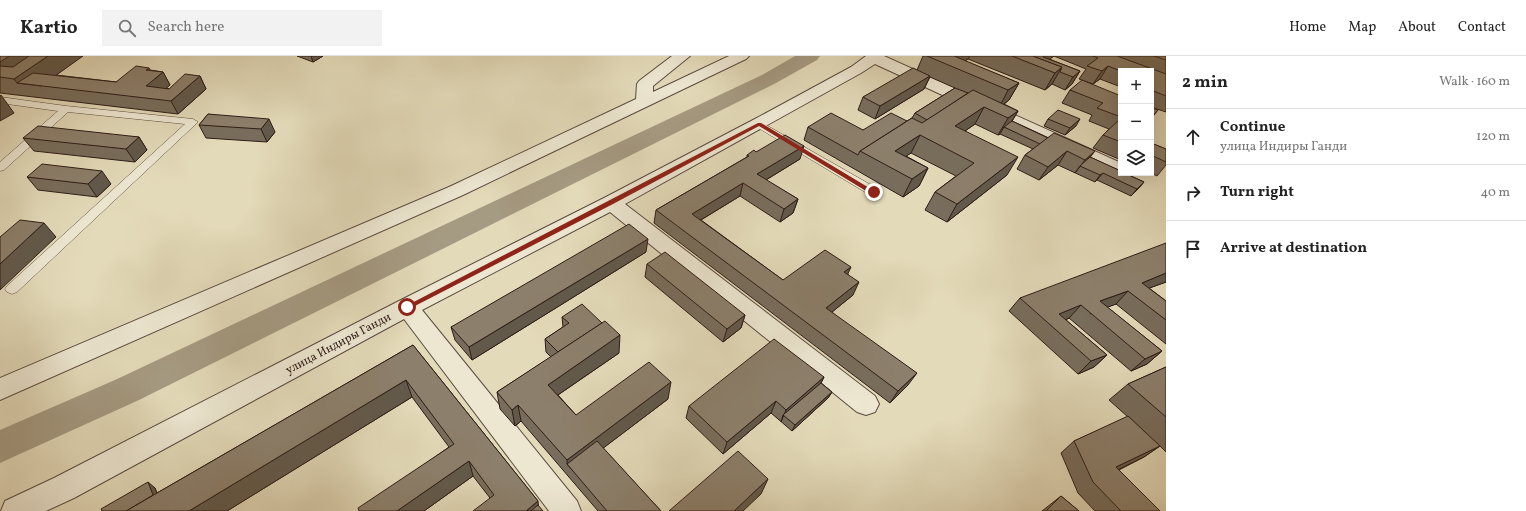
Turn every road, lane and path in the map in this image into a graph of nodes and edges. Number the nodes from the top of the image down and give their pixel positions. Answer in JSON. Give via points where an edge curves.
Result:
{"nodes":[{"id":1,"x":682,"y":56,"type":"edge"},
{"id":2,"x":741,"y":56,"type":"edge"},
{"id":3,"x":875,"y":57,"type":"edge"},
{"id":4,"x":0,"y":100,"type":"edge"},
{"id":5,"x":644,"y":101,"type":"junction"},
{"id":6,"x":66,"y":109,"type":"junction"},
{"id":7,"x":759,"y":124,"type":"junction"},
{"id":8,"x":0,"y":168,"type":"edge"},
{"id":9,"x":1118,"y":169,"type":"edge"},
{"id":10,"x":874,"y":192,"type":"dead end"},
{"id":11,"x":611,"y":203,"type":"junction"},
{"id":12,"x":12,"y":289,"type":"dead end"},
{"id":13,"x":407,"y":307,"type":"junction"},
{"id":14,"x":0,"y":389,"type":"edge"},
{"id":15,"x":866,"y":404,"type":"dead end"},
{"id":16,"x":27,"y":508,"type":"edge"},
{"id":17,"x":567,"y":511,"type":"edge"}],
"edges":[{"from":1,"to":5,"type":"street","via":[[645,84]]},
{"from":2,"to":5,"type":"street"},
{"from":3,"to":7,"type":"street","name":"улица Индиры Ганди"},
{"from":3,"to":9,"type":"street"},
{"from":4,"to":6,"type":"lane"},
{"from":5,"to":14,"type":"street","via":[[456,191]]},
{"from":6,"to":8,"type":"lane"},
{"from":6,"to":12,"type":"lane","via":[[192,122]]},
{"from":7,"to":10,"type":"lane"},
{"from":7,"to":11,"type":"street","name":"улица Индиры Ганди"},
{"from":11,"to":13,"type":"street","name":"улица Индиры Ганди"},
{"from":11,"to":15,"type":"street"},
{"from":13,"to":16,"type":"street","name":"улица Индиры Ганди"},
{"from":13,"to":17,"type":"street"}]}
